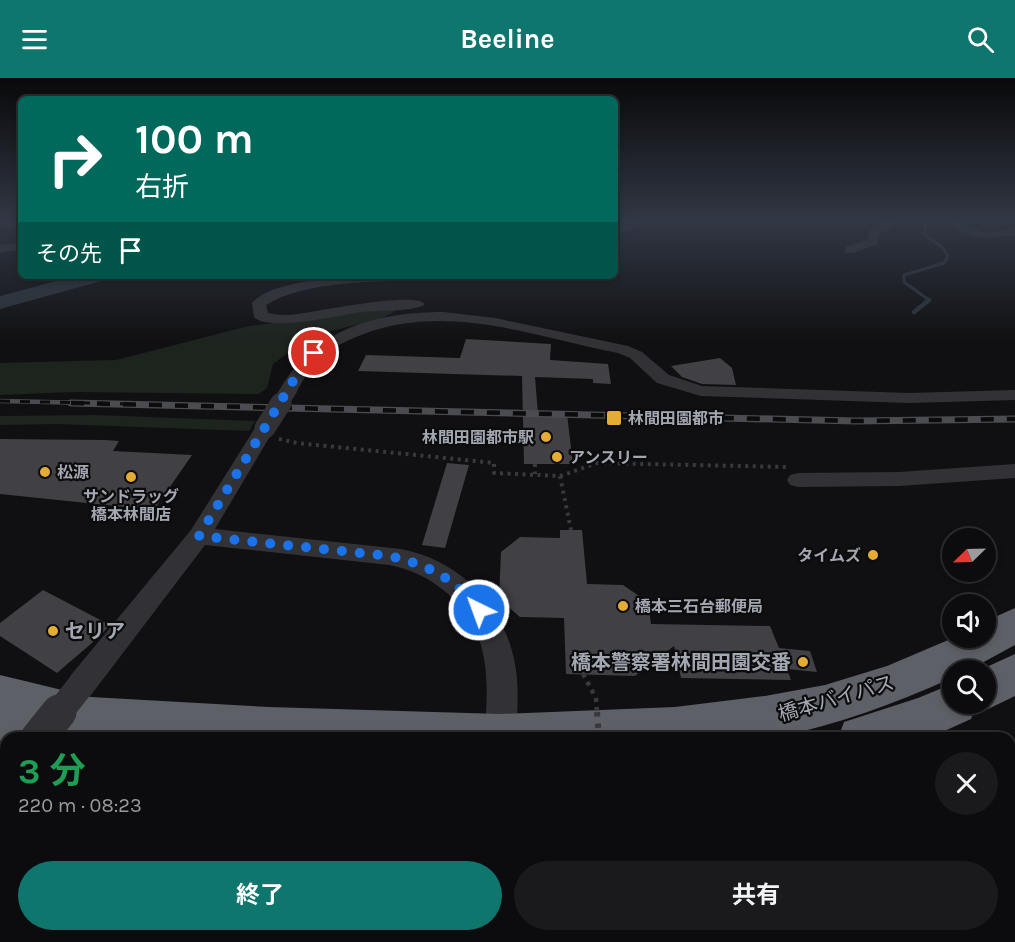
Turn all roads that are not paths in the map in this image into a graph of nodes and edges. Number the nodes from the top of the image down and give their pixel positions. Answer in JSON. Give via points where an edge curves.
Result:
{"nodes":[{"id":1,"x":376,"y":279,"type":"edge"},
{"id":2,"x":622,"y":349,"type":"junction"},
{"id":3,"x":1015,"y":395,"type":"edge"},
{"id":4,"x":1015,"y":471,"type":"edge"},
{"id":5,"x":798,"y":480,"type":"dead end"},
{"id":6,"x":199,"y":536,"type":"junction"},
{"id":7,"x":1015,"y":625,"type":"edge"},
{"id":8,"x":1015,"y":673,"type":"edge"},
{"id":9,"x":996,"y":684,"type":"edge"},
{"id":10,"x":0,"y":696,"type":"edge"},
{"id":11,"x":942,"y":710,"type":"edge"},
{"id":12,"x":43,"y":732,"type":"edge"},
{"id":13,"x":312,"y":732,"type":"edge"},
{"id":14,"x":500,"y":732,"type":"edge"},
{"id":15,"x":631,"y":732,"type":"edge"},
{"id":16,"x":880,"y":732,"type":"edge"}],
"edges":[{"from":1,"to":2,"type":"street","via":[[284,291],[259,303],[261,317],[287,319],[382,305],[478,306],[532,321],[599,331],[616,339]]},
{"from":2,"to":3,"type":"street","via":[[636,355],[663,379],[701,391],[909,398]]},
{"from":2,"to":6,"type":"street","bridge":true,"via":[[453,316],[391,321],[350,334],[314,353],[301,368]]},
{"from":4,"to":5,"type":"street","via":[[899,479]]},
{"from":6,"to":12,"type":"street","bridge":true},
{"from":6,"to":14,"type":"street","via":[[389,556],[420,563],[447,578],[469,597],[489,624],[500,659]]},
{"from":7,"to":15,"type":"highway","name":"橋本バイパス","via":[[892,684],[825,706],[765,718]]},
{"from":8,"to":9,"type":"highway"},
{"from":10,"to":13,"type":"highway","name":"橋本バイパス","via":[[90,719]]},
{"from":11,"to":16,"type":"highway"}]}
